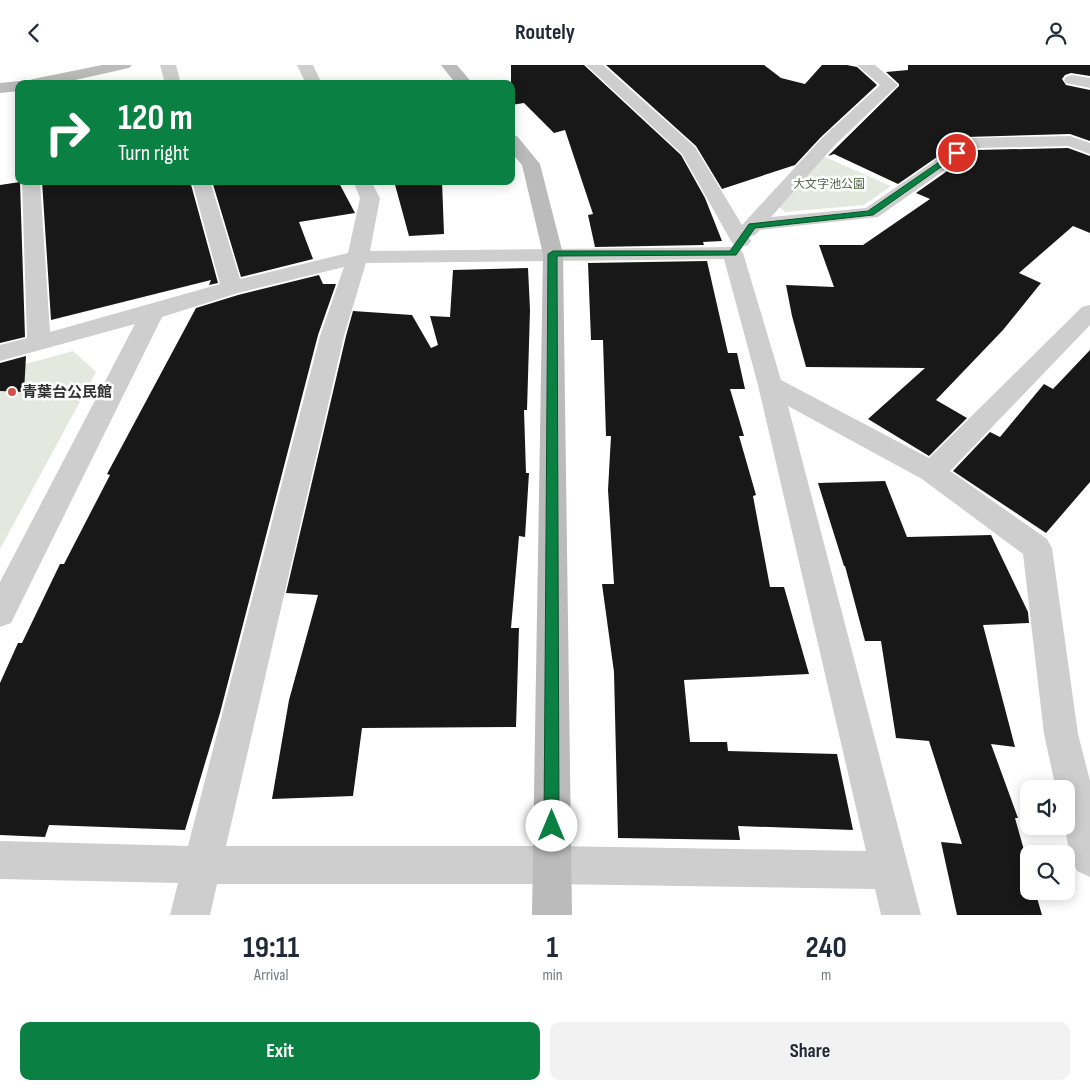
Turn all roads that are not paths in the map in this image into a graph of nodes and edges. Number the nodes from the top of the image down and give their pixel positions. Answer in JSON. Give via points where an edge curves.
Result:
{"nodes":[{"id":1,"x":124,"y":65,"type":"edge"},
{"id":2,"x":168,"y":65,"type":"edge"},
{"id":3,"x":305,"y":65,"type":"edge"},
{"id":4,"x":450,"y":65,"type":"edge"},
{"id":5,"x":594,"y":65,"type":"edge"},
{"id":6,"x":864,"y":65,"type":"edge"},
{"id":7,"x":52,"y":80,"type":"edge"},
{"id":8,"x":172,"y":80,"type":"edge"},
{"id":9,"x":312,"y":80,"type":"edge"},
{"id":10,"x":462,"y":80,"type":"edge"},
{"id":11,"x":1072,"y":80,"type":"dead end"},
{"id":12,"x":1090,"y":83,"type":"edge"},
{"id":13,"x":15,"y":86,"type":"edge"},
{"id":14,"x":0,"y":88,"type":"edge"},
{"id":15,"x":515,"y":145,"type":"edge"},
{"id":16,"x":1090,"y":149,"type":"edge"},
{"id":17,"x":31,"y":185,"type":"edge"},
{"id":18,"x":202,"y":185,"type":"edge"},
{"id":19,"x":364,"y":185,"type":"edge"},
{"id":20,"x":752,"y":225,"type":"junction"},
{"id":21,"x":737,"y":247,"type":"junction"},
{"id":22,"x":553,"y":254,"type":"junction"},
{"id":23,"x":358,"y":257,"type":"junction"},
{"id":24,"x":232,"y":288,"type":"junction"},
{"id":25,"x":153,"y":312,"type":"junction"},
{"id":26,"x":1090,"y":312,"type":"edge"},
{"id":27,"x":38,"y":343,"type":"junction"},
{"id":28,"x":0,"y":353,"type":"edge"},
{"id":29,"x":770,"y":385,"type":"junction"},
{"id":30,"x":932,"y":473,"type":"junction"},
{"id":31,"x":0,"y":613,"type":"edge"},
{"id":32,"x":1090,"y":858,"type":"edge"},
{"id":33,"x":0,"y":860,"type":"edge"},
{"id":34,"x":203,"y":865,"type":"junction"},
{"id":35,"x":552,"y":865,"type":"junction"},
{"id":36,"x":890,"y":870,"type":"junction"},
{"id":37,"x":190,"y":915,"type":"edge"},
{"id":38,"x":552,"y":915,"type":"edge"},
{"id":39,"x":901,"y":915,"type":"edge"}],
"edges":[{"from":1,"to":7,"type":"street"},
{"from":2,"to":8,"type":"street"},
{"from":3,"to":9,"type":"street"},
{"from":4,"to":10,"type":"street"},
{"from":5,"to":21,"type":"street","via":[[689,151]]},
{"from":6,"to":20,"type":"street","via":[[890,85],[828,141]]},
{"from":11,"to":12,"type":"street"},
{"from":13,"to":14,"type":"street"},
{"from":15,"to":22,"type":"street","via":[[531,164]]},
{"from":16,"to":20,"type":"street","via":[[1070,141],[972,143],[871,213]]},
{"from":17,"to":27,"type":"street"},
{"from":18,"to":24,"type":"street"},
{"from":19,"to":23,"type":"street","via":[[370,198]]},
{"from":20,"to":21,"type":"street"},
{"from":21,"to":22,"type":"street"},
{"from":21,"to":29,"type":"street"},
{"from":22,"to":23,"type":"street"},
{"from":22,"to":35,"type":"street"},
{"from":23,"to":24,"type":"street"},
{"from":23,"to":34,"type":"street","via":[[332,336]]},
{"from":24,"to":25,"type":"street"},
{"from":25,"to":27,"type":"street"},
{"from":25,"to":31,"type":"street"},
{"from":26,"to":30,"type":"street"},
{"from":27,"to":28,"type":"street"},
{"from":29,"to":30,"type":"street"},
{"from":29,"to":36,"type":"street"},
{"from":30,"to":32,"type":"street","via":[[1037,548],[1061,734]]},
{"from":33,"to":34,"type":"street"},
{"from":34,"to":35,"type":"street"},
{"from":34,"to":37,"type":"street"},
{"from":35,"to":36,"type":"street"},
{"from":35,"to":38,"type":"street"},
{"from":36,"to":39,"type":"street"}]}
